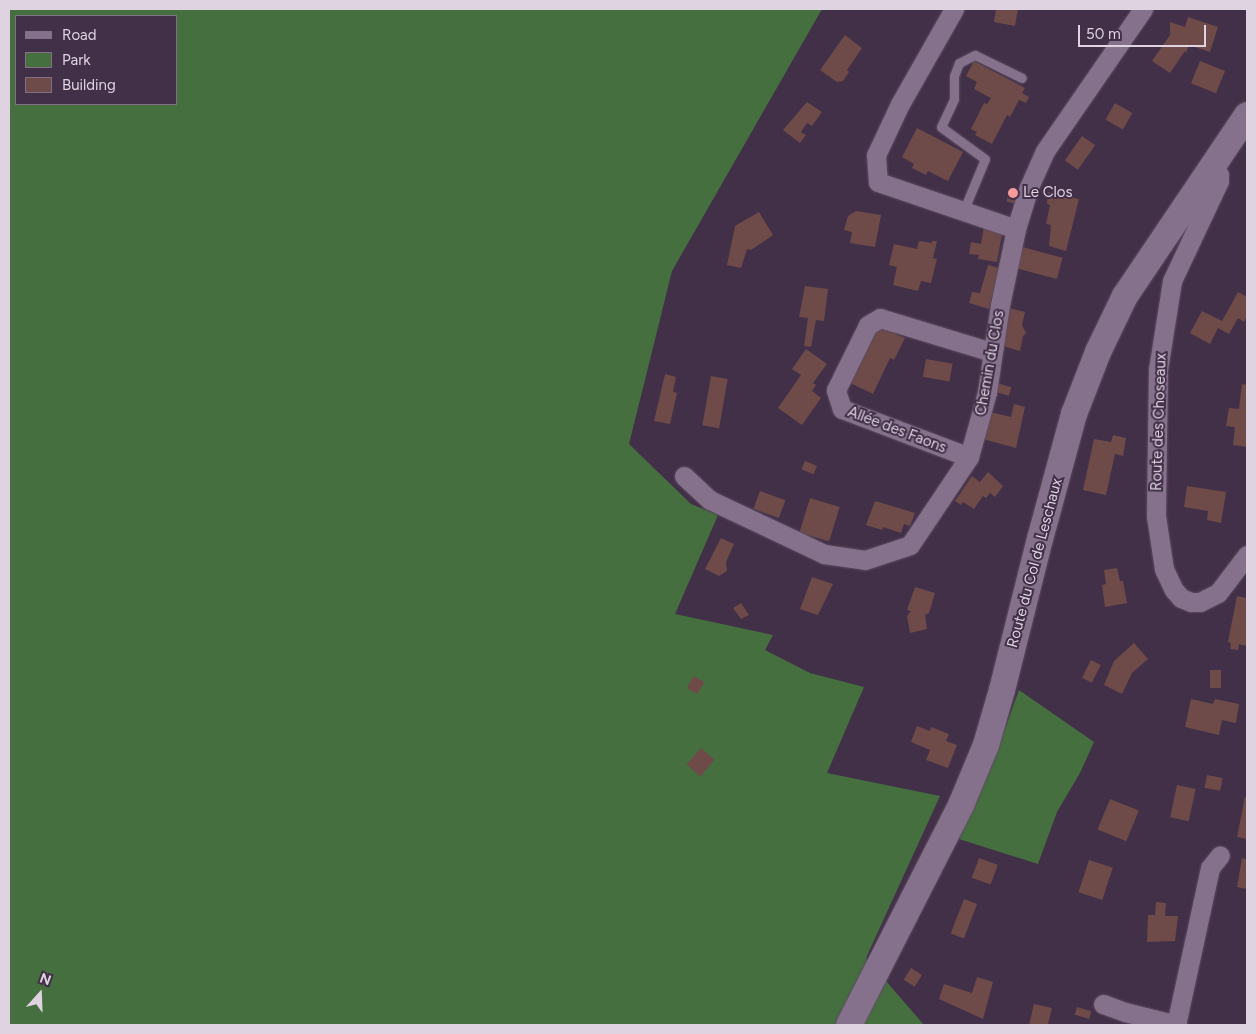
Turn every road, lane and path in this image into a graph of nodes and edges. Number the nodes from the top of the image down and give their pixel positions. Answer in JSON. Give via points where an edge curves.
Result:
{"nodes":[{"id":1,"x":954,"y":9,"type":"edge"},
{"id":2,"x":1143,"y":9,"type":"edge"},
{"id":3,"x":1022,"y":78,"type":"dead end"},
{"id":4,"x":1247,"y":115,"type":"edge"},
{"id":5,"x":1213,"y":166,"type":"junction"},
{"id":6,"x":963,"y":212,"type":"junction"},
{"id":7,"x":1016,"y":229,"type":"junction"},
{"id":8,"x":992,"y":352,"type":"junction"},
{"id":9,"x":969,"y":457,"type":"junction"},
{"id":10,"x":684,"y":476,"type":"dead end"},
{"id":11,"x":1247,"y":555,"type":"edge"},
{"id":12,"x":1220,"y":855,"type":"dead end"},
{"id":13,"x":1104,"y":1004,"type":"dead end"},
{"id":14,"x":849,"y":1025,"type":"edge"},
{"id":15,"x":1177,"y":1025,"type":"edge"}],
"edges":[{"from":1,"to":6,"type":"street","via":[[900,104],[876,155],[878,182]]},
{"from":2,"to":7,"type":"street","name":"Chemin du Clos","via":[[1045,151]]},
{"from":3,"to":6,"type":"lane","via":[[975,55],[958,63],[954,76],[954,100],[941,127],[985,159]]},
{"from":4,"to":5,"type":"main road","name":"Route du Col de Leschaux"},
{"from":5,"to":11,"type":"street","name":"Route des Choseaux","via":[[1219,181],[1172,282],[1160,359],[1156,516],[1164,569],[1181,598],[1200,602],[1218,592]]},
{"from":5,"to":14,"type":"main road","name":"Route du Col de Leschaux","via":[[1125,296],[1098,352],[1074,414],[1002,690],[979,763],[961,805]]},
{"from":6,"to":7,"type":"street"},
{"from":7,"to":8,"type":"street","name":"Chemin du Clos"},
{"from":8,"to":9,"type":"street","name":"Chemin du Clos","via":[[988,392]]},
{"from":8,"to":9,"type":"street","name":"Allée des Faons","via":[[880,318],[868,325],[836,390],[842,409]]},
{"from":9,"to":10,"type":"street","name":"Chemin du Clos","via":[[910,545],[865,560],[824,554],[710,500]]},
{"from":12,"to":15,"type":"street","via":[[1210,868]]},
{"from":13,"to":15,"type":"street"}]}
